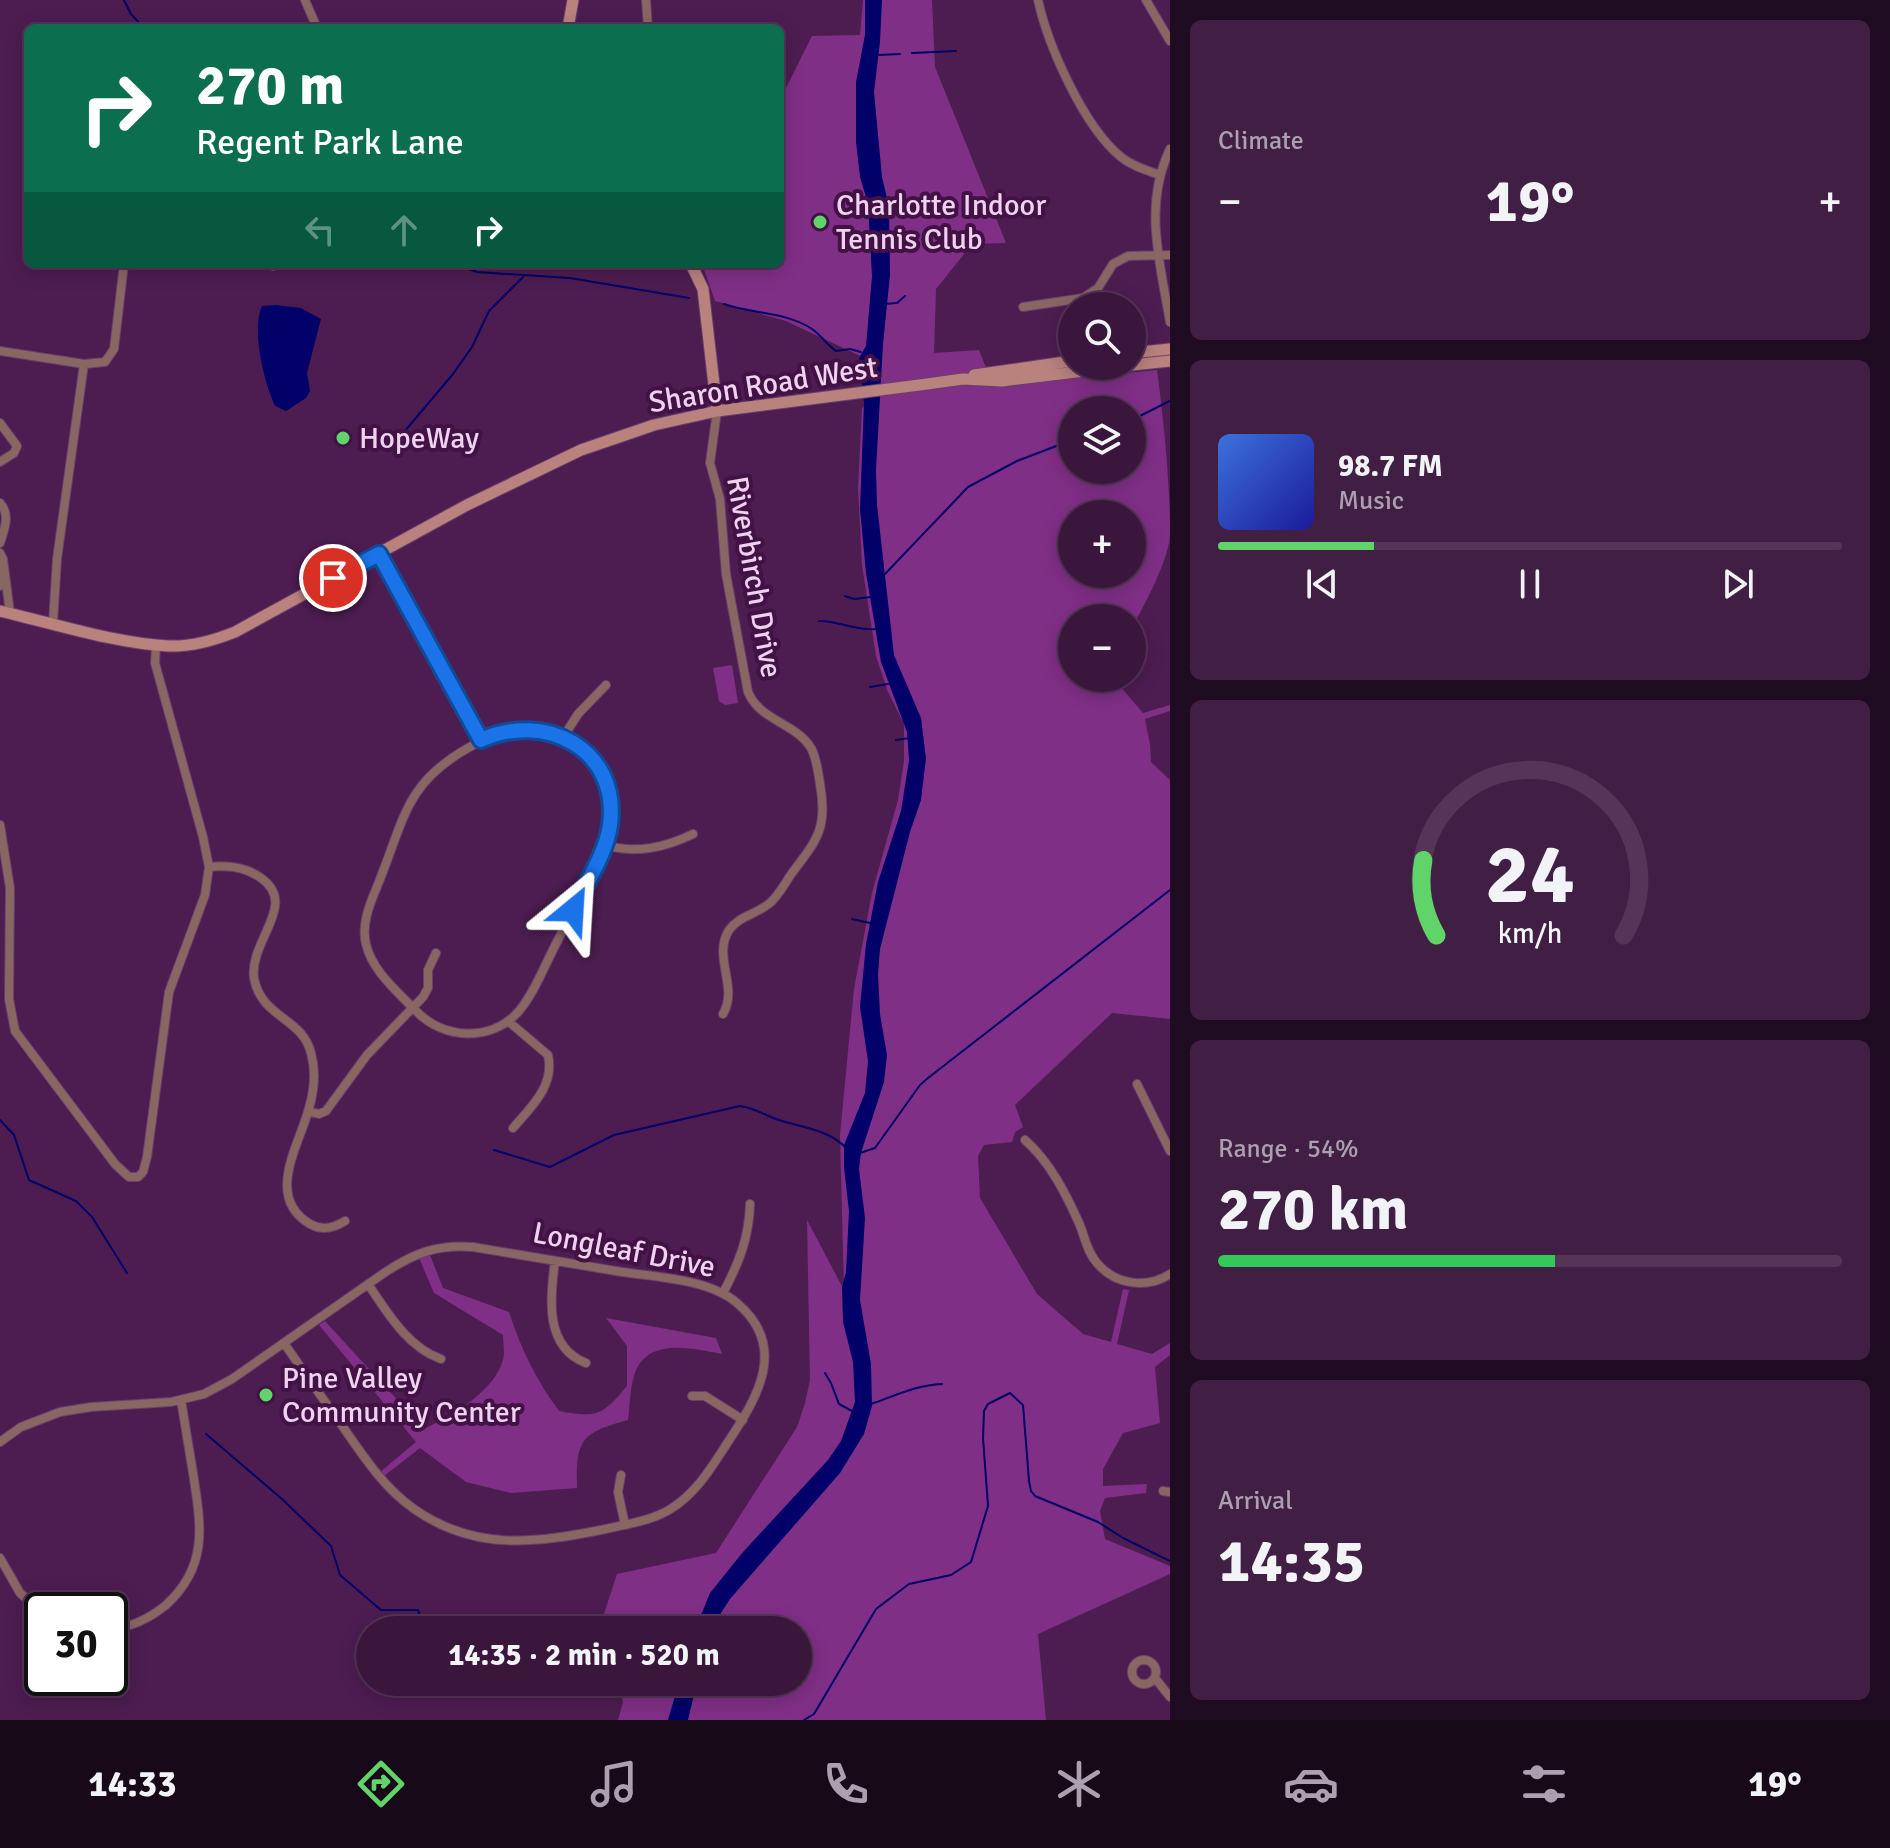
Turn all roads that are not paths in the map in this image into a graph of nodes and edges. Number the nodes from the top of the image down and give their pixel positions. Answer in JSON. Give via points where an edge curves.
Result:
{"nodes":[{"id":1,"x":305,"y":0,"type":"edge"},
{"id":2,"x":573,"y":0,"type":"edge"},
{"id":3,"x":646,"y":0,"type":"edge"},
{"id":4,"x":1038,"y":0,"type":"edge"},
{"id":5,"x":1146,"y":0,"type":"edge"},
{"id":6,"x":315,"y":24,"type":"edge"},
{"id":7,"x":569,"y":24,"type":"edge"},
{"id":8,"x":648,"y":24,"type":"edge"},
{"id":9,"x":1169,"y":39,"type":"edge"},
{"id":10,"x":1170,"y":149,"type":"edge"},
{"id":11,"x":1160,"y":175,"type":"junction"},
{"id":12,"x":1158,"y":255,"type":"junction"},
{"id":13,"x":1170,"y":255,"type":"edge"},
{"id":14,"x":124,"y":268,"type":"edge"},
{"id":15,"x":693,"y":268,"type":"edge"},
{"id":16,"x":1023,"y":307,"type":"dead end"},
{"id":17,"x":1170,"y":322,"type":"edge"},
{"id":18,"x":1170,"y":349,"type":"edge"},
{"id":19,"x":0,"y":351,"type":"edge"},
{"id":20,"x":1146,"y":352,"type":"edge"},
{"id":21,"x":1170,"y":361,"type":"edge"},
{"id":22,"x":1058,"y":363,"type":"edge"},
{"id":23,"x":84,"y":364,"type":"junction"},
{"id":24,"x":1146,"y":364,"type":"edge"},
{"id":25,"x":1058,"y":374,"type":"edge"},
{"id":26,"x":963,"y":379,"type":"junction"},
{"id":27,"x":717,"y":411,"type":"junction"},
{"id":28,"x":0,"y":423,"type":"edge"},
{"id":29,"x":0,"y":462,"type":"edge"},
{"id":30,"x":0,"y":503,"type":"edge"},
{"id":31,"x":0,"y":543,"type":"edge"},
{"id":32,"x":0,"y":553,"type":"edge"},
{"id":33,"x":379,"y":554,"type":"junction"},
{"id":34,"x":2,"y":570,"type":"edge"},
{"id":35,"x":2,"y":584,"type":"edge"},
{"id":36,"x":5,"y":612,"type":"edge"},
{"id":37,"x":53,"y":623,"type":"junction"},
{"id":38,"x":156,"y":645,"type":"junction"},
{"id":39,"x":606,"y":685,"type":"dead end"},
{"id":40,"x":564,"y":736,"type":"junction"},
{"id":41,"x":481,"y":740,"type":"junction"},
{"id":42,"x":0,"y":825,"type":"edge"},
{"id":43,"x":693,"y":834,"type":"dead end"},
{"id":44,"x":604,"y":845,"type":"junction"},
{"id":45,"x":209,"y":867,"type":"junction"},
{"id":46,"x":436,"y":953,"type":"dead end"},
{"id":47,"x":412,"y":1007,"type":"junction"},
{"id":48,"x":723,"y":1014,"type":"dead end"},
{"id":49,"x":508,"y":1021,"type":"junction"},
{"id":50,"x":1137,"y":1084,"type":"dead end"},
{"id":51,"x":308,"y":1111,"type":"junction"},
{"id":52,"x":513,"y":1128,"type":"dead end"},
{"id":53,"x":1025,"y":1140,"type":"dead end"},
{"id":54,"x":1170,"y":1151,"type":"edge"},
{"id":55,"x":750,"y":1204,"type":"dead end"},
{"id":56,"x":345,"y":1221,"type":"dead end"},
{"id":57,"x":555,"y":1261,"type":"junction"},
{"id":58,"x":1170,"y":1274,"type":"edge"},
{"id":59,"x":368,"y":1284,"type":"junction"},
{"id":60,"x":723,"y":1293,"type":"junction"},
{"id":61,"x":284,"y":1343,"type":"junction"},
{"id":62,"x":441,"y":1359,"type":"dead end"},
{"id":63,"x":586,"y":1363,"type":"dead end"},
{"id":64,"x":692,"y":1396,"type":"dead end"},
{"id":65,"x":181,"y":1400,"type":"junction"},
{"id":66,"x":743,"y":1420,"type":"junction"},
{"id":67,"x":0,"y":1442,"type":"edge"},
{"id":68,"x":621,"y":1475,"type":"dead end"},
{"id":69,"x":625,"y":1525,"type":"junction"},
{"id":70,"x":0,"y":1558,"type":"edge"},
{"id":71,"x":24,"y":1597,"type":"edge"},
{"id":72,"x":128,"y":1626,"type":"edge"},
{"id":73,"x":1155,"y":1678,"type":"dead end"},
{"id":74,"x":1170,"y":1697,"type":"edge"}],
"edges":[{"from":1,"to":6,"type":"street"},
{"from":2,"to":7,"type":"main road"},
{"from":3,"to":8,"type":"street"},
{"from":4,"to":11,"type":"street","via":[[1057,59],[1105,141],[1123,159]]},
{"from":5,"to":9,"type":"street"},
{"from":10,"to":11,"type":"street"},
{"from":11,"to":12,"type":"street","via":[[1154,216]]},
{"from":12,"to":13,"type":"street"},
{"from":12,"to":16,"type":"street","via":[[1120,260],[1083,298]]},
{"from":12,"to":17,"type":"street"},
{"from":14,"to":23,"type":"street","via":[[114,349],[105,362]]},
{"from":15,"to":27,"type":"main road","via":[[703,289]]},
{"from":18,"to":20,"type":"main road"},
{"from":19,"to":23,"type":"street"},
{"from":21,"to":24,"type":"main road","name":"Sharon Road West"},
{"from":22,"to":26,"type":"main road","name":"Sharon Road West"},
{"from":23,"to":37,"type":"street"},
{"from":25,"to":26,"type":"main road","name":"Sharon Road West"},
{"from":26,"to":27,"type":"main road","name":"Sharon Road West"},
{"from":27,"to":33,"type":"main road","name":"Sharon Road West","via":[[581,450]]},
{"from":27,"to":48,"type":"street","name":"Riverbirch Drive","via":[[710,463],[748,692],[754,706],[811,748],[824,809],[814,844],[776,897],[728,932],[723,953],[730,995]]},
{"from":28,"to":29,"type":"street","via":[[17,450]]},
{"from":30,"to":31,"type":"street","via":[[6,522]]},
{"from":32,"to":34,"type":"street"},
{"from":33,"to":38,"type":"main road","name":"Sharon Road West","via":[[235,632],[193,645]]},
{"from":33,"to":41,"type":"street"},
{"from":34,"to":35,"type":"street"},
{"from":35,"to":36,"type":"street"},
{"from":36,"to":37,"type":"main road","name":"Sharon Road West"},
{"from":37,"to":38,"type":"main road","name":"Sharon Road West"},
{"from":38,"to":45,"type":"street","via":[[155,663]]},
{"from":39,"to":40,"type":"street","via":[[580,710]]},
{"from":40,"to":41,"type":"street","via":[[524,728]]},
{"from":40,"to":44,"type":"street","via":[[586,753],[604,781],[611,813]]},
{"from":41,"to":47,"type":"street","via":[[444,761],[416,791],[367,912],[364,934],[369,955]]},
{"from":42,"to":45,"type":"street","via":[[10,888],[9,999],[15,1031],[129,1177],[143,1172],[169,992],[205,895]]},
{"from":43,"to":44,"type":"street","via":[[648,849]]},
{"from":44,"to":49,"type":"street","via":[[526,1001]]},
{"from":45,"to":51,"type":"street","via":[[250,871],[274,892],[276,912],[256,951],[255,983],[266,1005],[296,1028],[309,1048],[314,1075]]},
{"from":46,"to":47,"type":"street","via":[[428,970],[428,988]]},
{"from":47,"to":49,"type":"street","via":[[438,1028],[460,1034],[480,1033]]},
{"from":47,"to":51,"type":"street","via":[[367,1055],[326,1111]]},
{"from":49,"to":52,"type":"street","via":[[548,1055],[550,1063],[546,1087]]},
{"from":50,"to":54,"type":"street"},
{"from":51,"to":56,"type":"street","via":[[291,1154],[291,1202],[301,1218],[318,1228]]},
{"from":53,"to":58,"type":"street","via":[[1039,1152],[1065,1194],[1102,1269],[1140,1284]]},
{"from":55,"to":60,"type":"street","via":[[742,1255]]},
{"from":57,"to":59,"type":"street","name":"Longleaf Drive","via":[[443,1247],[417,1253]]},
{"from":57,"to":60,"type":"street","name":"Longleaf Drive"},
{"from":57,"to":63,"type":"street","via":[[553,1324],[572,1358]]},
{"from":59,"to":61,"type":"street","name":"Longleaf Drive"},
{"from":59,"to":62,"type":"street","via":[[409,1338]]},
{"from":60,"to":66,"type":"street","name":"Longleaf Drive","via":[[750,1317],[763,1350],[760,1388]]},
{"from":61,"to":65,"type":"street","name":"Longleaf Drive","via":[[216,1388]]},
{"from":61,"to":69,"type":"street","name":"Longleaf Drive","via":[[378,1475],[430,1518],[475,1536],[524,1542]]},
{"from":64,"to":66,"type":"street","via":[[705,1396]]},
{"from":65,"to":67,"type":"street","name":"Longleaf Drive","via":[[60,1412],[21,1427]]},
{"from":65,"to":72,"type":"street","via":[[200,1518],[199,1547],[179,1592],[159,1611]]},
{"from":66,"to":69,"type":"street","name":"Longleaf Drive","via":[[686,1498],[659,1515]]},
{"from":68,"to":69,"type":"street"},
{"from":70,"to":71,"type":"street"},
{"from":73,"to":74,"type":"street"}]}
